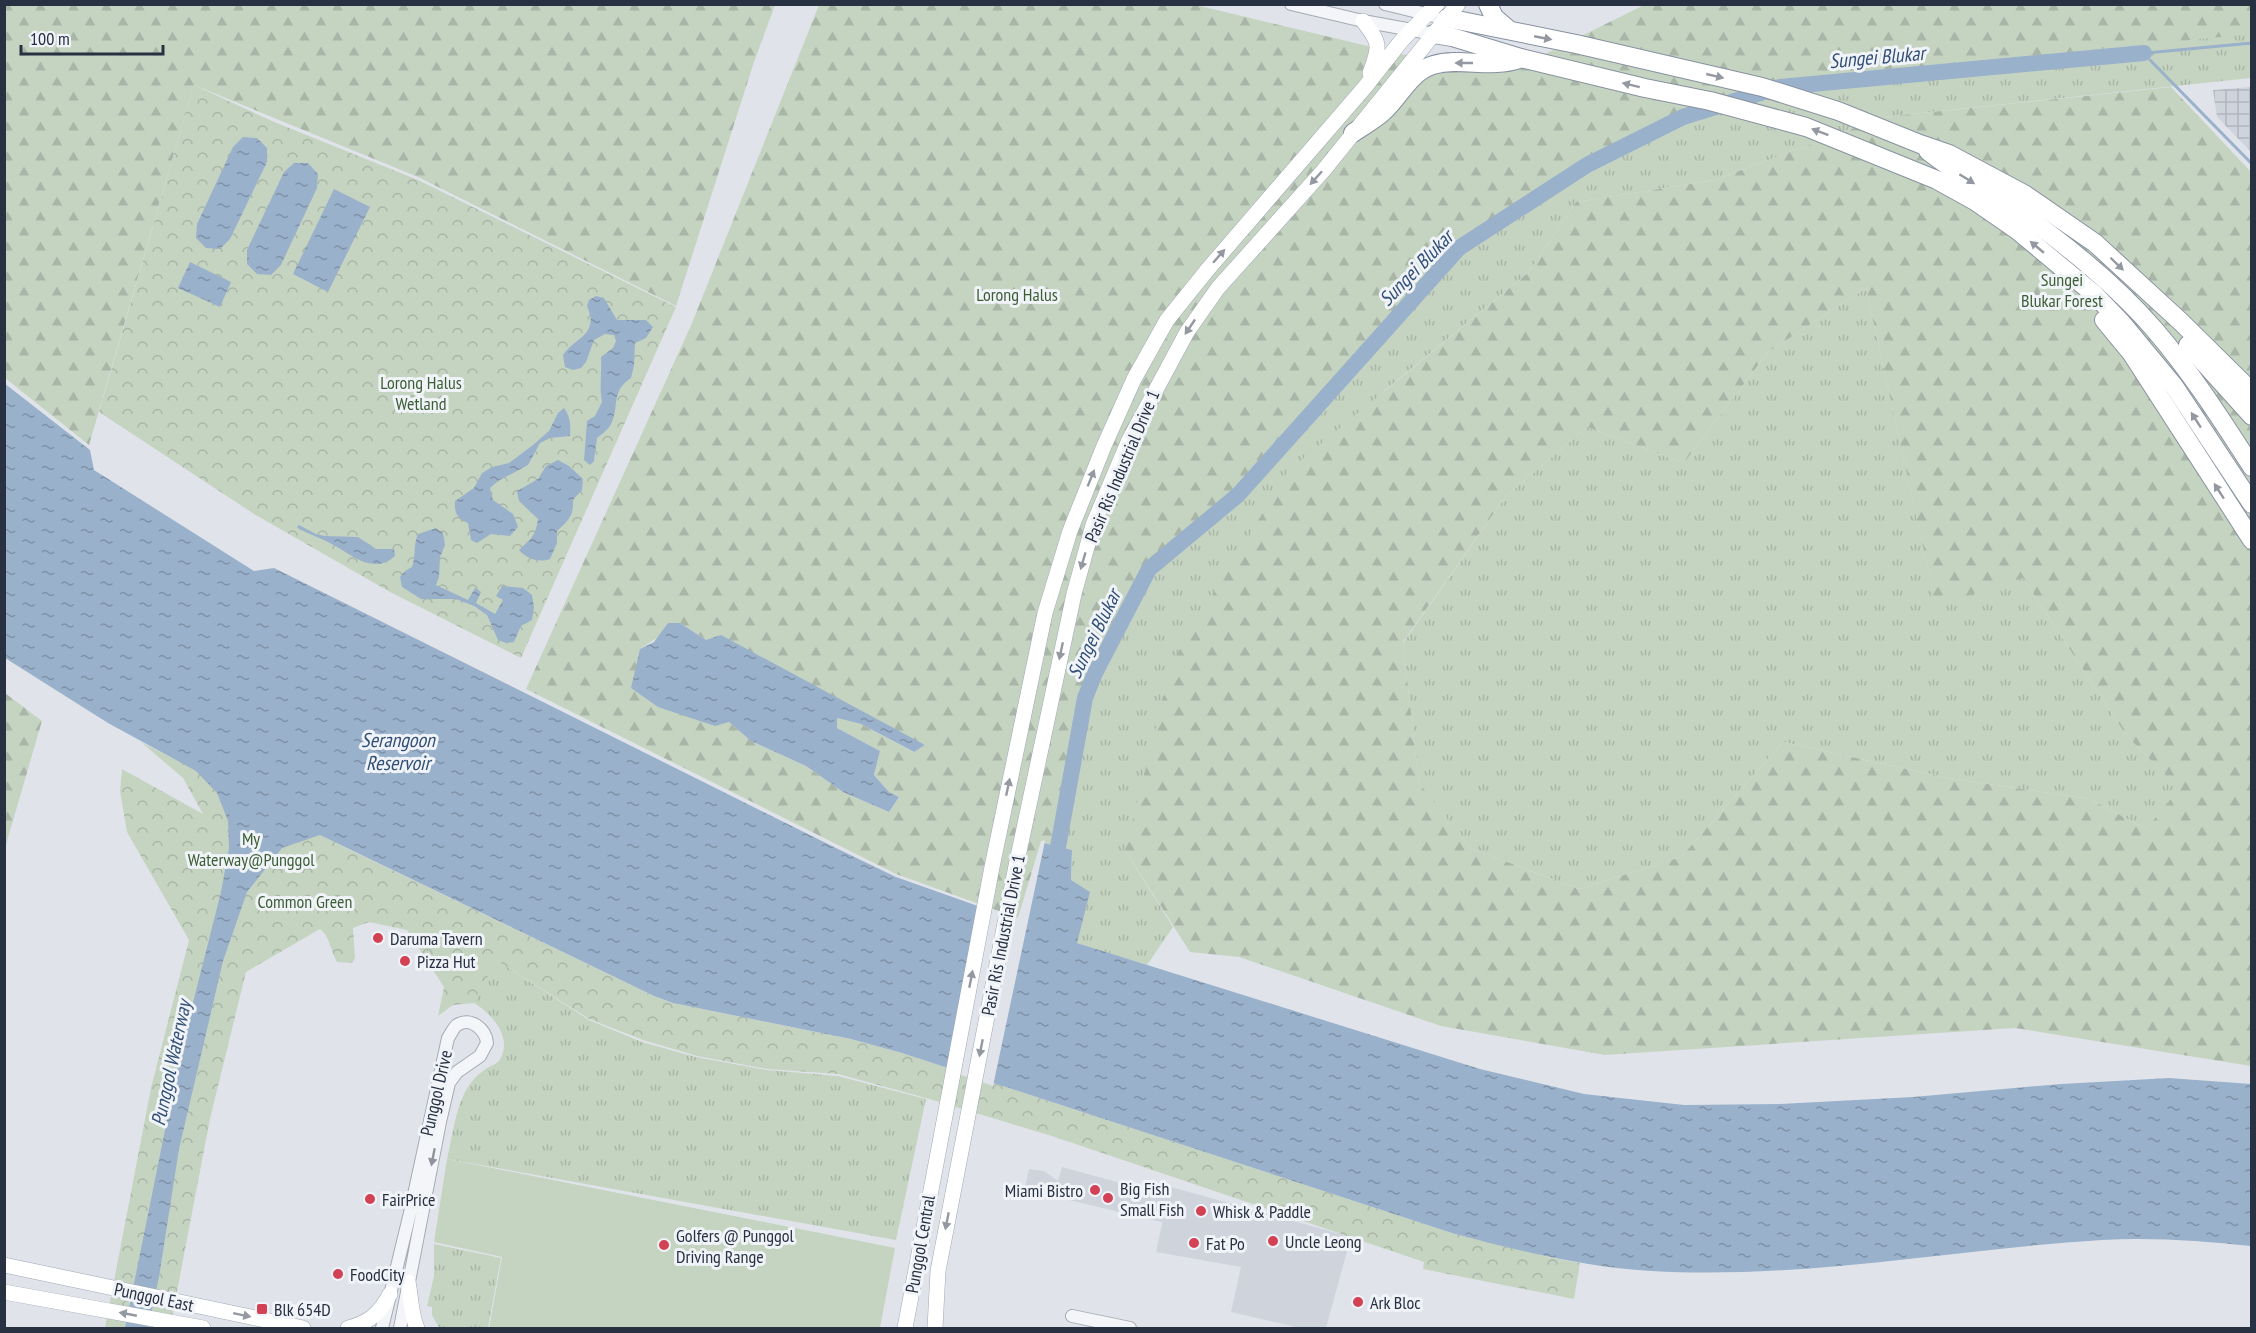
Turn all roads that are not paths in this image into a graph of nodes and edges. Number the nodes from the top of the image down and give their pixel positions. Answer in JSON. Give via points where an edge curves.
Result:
{"nodes":[{"id":1,"x":1291,"y":4,"type":"edge"},
{"id":2,"x":1385,"y":4,"type":"edge"},
{"id":3,"x":1488,"y":4,"type":"edge"},
{"id":4,"x":1443,"y":10,"type":"edge"},
{"id":5,"x":1363,"y":21,"type":"junction"},
{"id":6,"x":1412,"y":30,"type":"junction"},
{"id":7,"x":1511,"y":32,"type":"junction"},
{"id":8,"x":1434,"y":34,"type":"junction"},
{"id":9,"x":1521,"y":58,"type":"junction"},
{"id":10,"x":1365,"y":87,"type":"junction"},
{"id":11,"x":1353,"y":133,"type":"junction"},
{"id":12,"x":1920,"y":144,"type":"junction"},
{"id":13,"x":2061,"y":266,"type":"junction"},
{"id":14,"x":2140,"y":285,"type":"junction"},
{"id":15,"x":2252,"y":392,"type":"edge"},
{"id":16,"x":2252,"y":416,"type":"edge"},
{"id":17,"x":2252,"y":467,"type":"edge"},
{"id":18,"x":2252,"y":504,"type":"edge"},
{"id":19,"x":2252,"y":540,"type":"edge"},
{"id":20,"x":936,"y":1160,"type":"joint"},
{"id":21,"x":958,"y":1164,"type":"joint"},
{"id":22,"x":4,"y":1265,"type":"edge"},
{"id":23,"x":408,"y":1282,"type":"junction"},
{"id":24,"x":4,"y":1292,"type":"edge"},
{"id":25,"x":390,"y":1294,"type":"junction"},
{"id":26,"x":1072,"y":1316,"type":"dead end"},
{"id":27,"x":203,"y":1329,"type":"edge"},
{"id":28,"x":303,"y":1329,"type":"edge"},
{"id":29,"x":348,"y":1329,"type":"edge"},
{"id":30,"x":382,"y":1329,"type":"edge"},
{"id":31,"x":400,"y":1329,"type":"edge"},
{"id":32,"x":417,"y":1329,"type":"edge"},
{"id":33,"x":905,"y":1329,"type":"edge"},
{"id":34,"x":935,"y":1329,"type":"edge"},
{"id":35,"x":1130,"y":1329,"type":"edge"}],
"edges":[{"from":1,"to":5,"type":"street"},
{"from":2,"to":4,"type":"street"},
{"from":3,"to":7,"type":"highway","via":[[1494,17]]},
{"from":4,"to":6,"type":"main road","name":"Pasir Ris Industrial Drive 1"},
{"from":4,"to":7,"type":"highway"},
{"from":4,"to":8,"type":"main road","name":"Pasir Ris Industrial Drive 1"},
{"from":5,"to":6,"type":"street"},
{"from":5,"to":10,"type":"main road","via":[[1378,40],[1379,51]]},
{"from":6,"to":8,"type":"street"},
{"from":6,"to":10,"type":"main road","name":"Pasir Ris Industrial Drive 1"},
{"from":7,"to":12,"type":"highway","one_way":true,"via":[[1762,87],[1838,111]]},
{"from":8,"to":9,"type":"highway"},
{"from":8,"to":11,"type":"main road","name":"Pasir Ris Industrial Drive 1"},
{"from":9,"to":11,"type":"highway","one_way":true,"via":[[1504,64],[1445,63],[1421,70],[1383,112]]},
{"from":13,"to":9,"type":"highway","one_way":true,"via":[[1974,201],[1874,153],[1747,110]]},
{"from":20,"to":10,"type":"main road","name":"Pasir Ris Industrial Drive 1","one_way":true,"via":[[1045,613],[1070,531],[1134,379],[1167,320]]},
{"from":11,"to":21,"type":"main road","name":"Pasir Ris Industrial Drive 1","one_way":true,"via":[[1218,288],[1187,332],[1129,440],[1093,525],[1074,594],[1016,866]]},
{"from":12,"to":14,"type":"highway","one_way":true,"via":[[1949,154],[2024,194],[2095,243]]},
{"from":12,"to":17,"type":"highway","one_way":true,"via":[[1949,168],[2041,226],[2108,282],[2153,328],[2209,400]]},
{"from":18,"to":13,"type":"highway","one_way":true,"via":[[2174,386],[2141,344]]},
{"from":19,"to":13,"type":"highway","one_way":true,"via":[[2132,354]]},
{"from":14,"to":15,"type":"highway"},
{"from":14,"to":16,"type":"highway","via":[[2171,327]]},
{"from":20,"to":33,"type":"main road","name":"Punggol Central"},
{"from":21,"to":34,"type":"main road","name":"Punggol Central","one_way":true,"via":[[938,1271]]},
{"from":22,"to":28,"type":"main road","name":"Punggol East","one_way":true},
{"from":25,"to":23,"type":"street","name":"Punggol Drive","one_way":true,"via":[[448,1038],[457,1025],[474,1024],[484,1032],[487,1043],[480,1056],[457,1072],[449,1083]]},
{"from":23,"to":31,"type":"street","name":"Punggol Drive"},
{"from":23,"to":32,"type":"main road"},
{"from":27,"to":24,"type":"main road","name":"Punggol East","one_way":true},
{"from":25,"to":29,"type":"main road","via":[[376,1315]]},
{"from":25,"to":30,"type":"street","name":"Punggol Drive"},
{"from":26,"to":35,"type":"street"}]}
